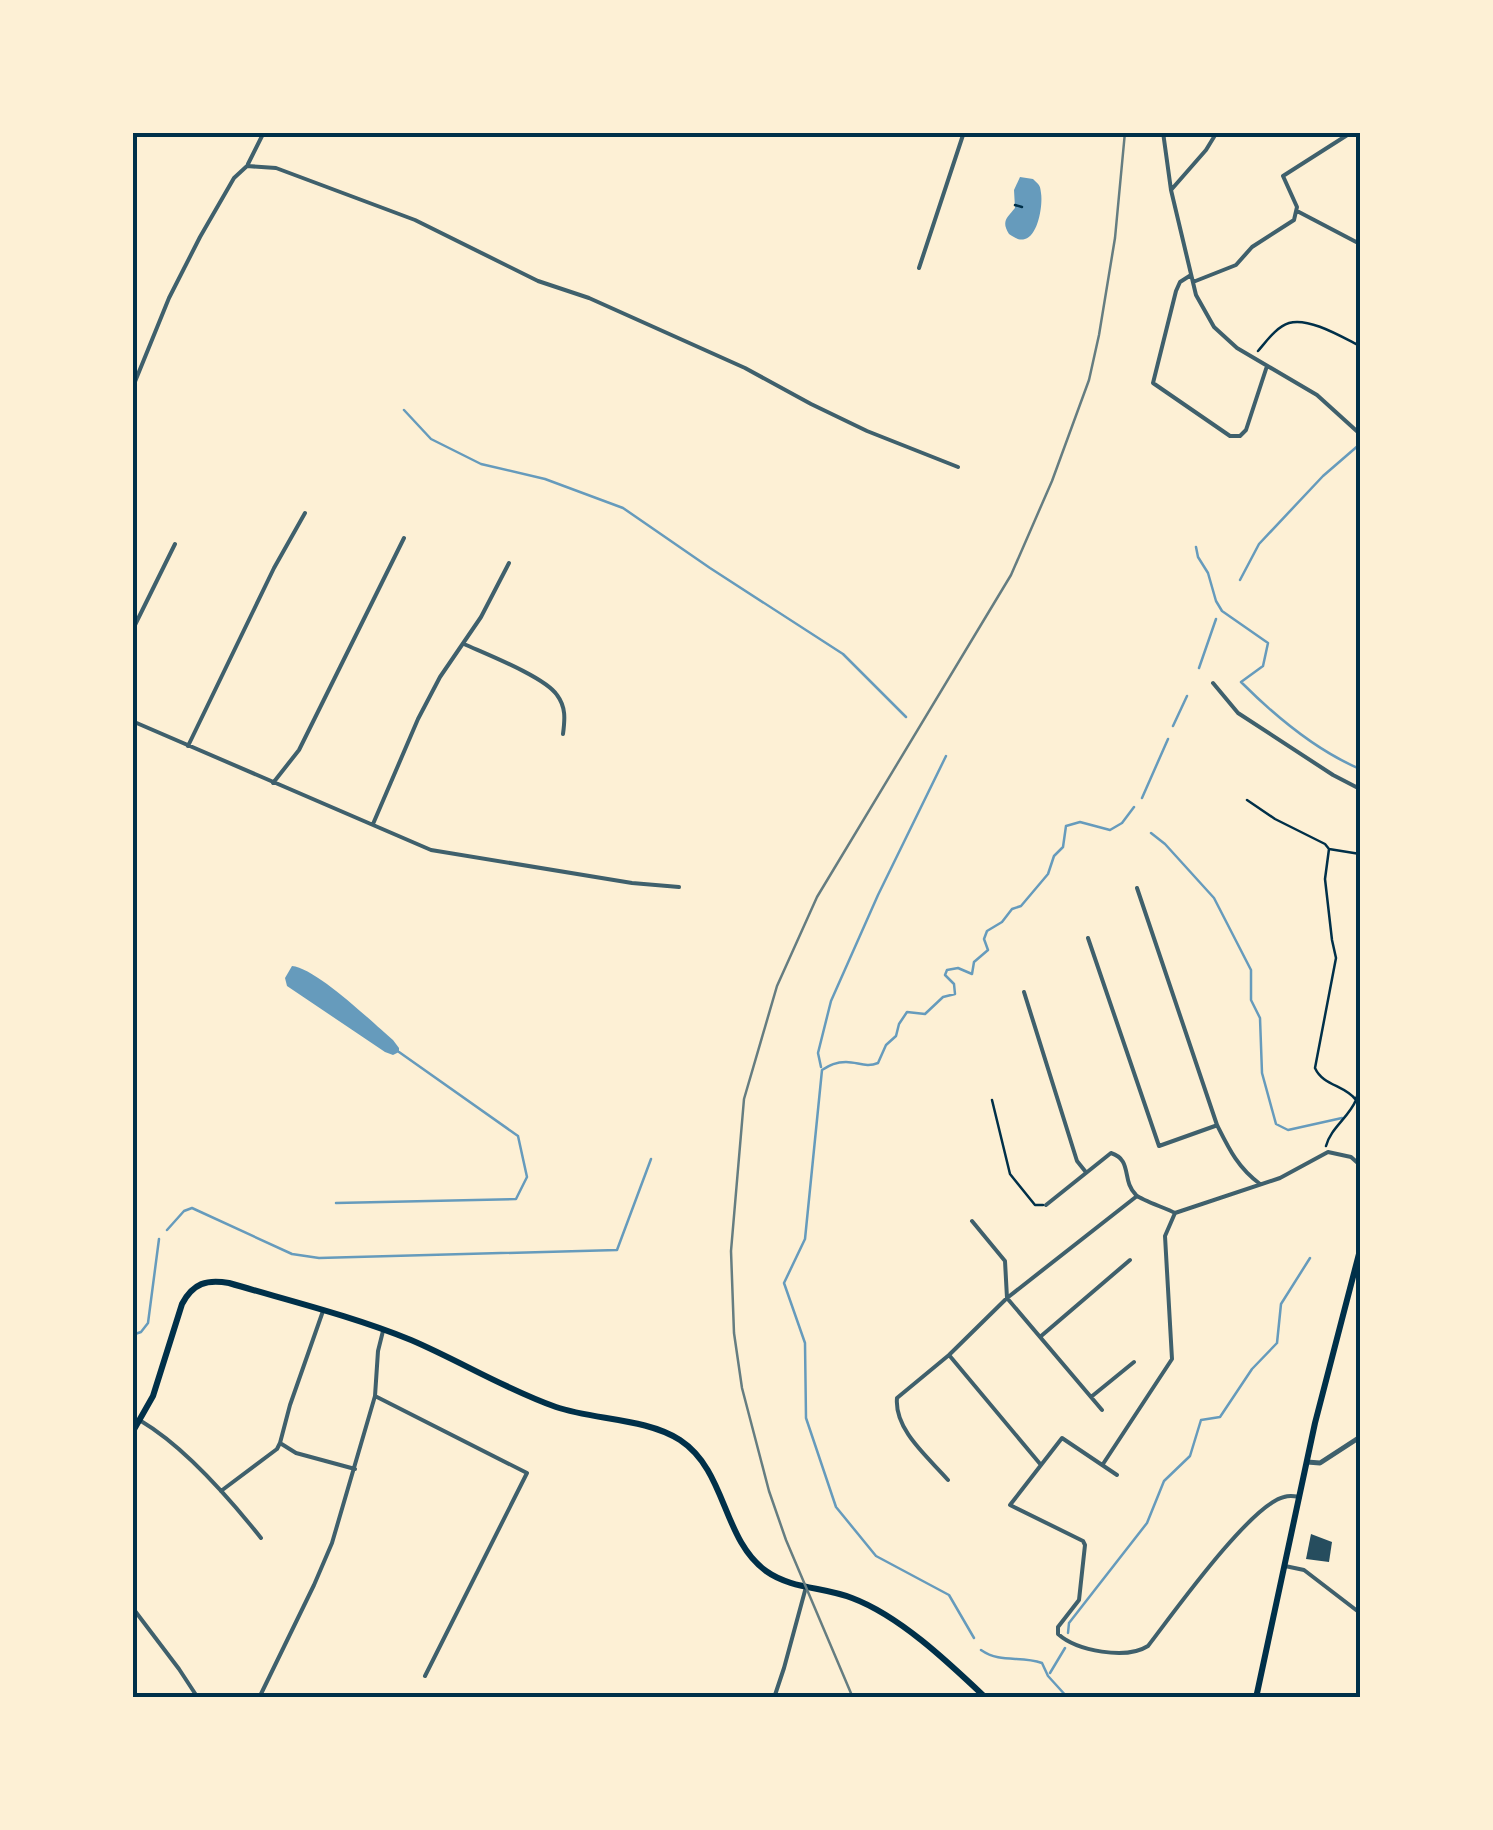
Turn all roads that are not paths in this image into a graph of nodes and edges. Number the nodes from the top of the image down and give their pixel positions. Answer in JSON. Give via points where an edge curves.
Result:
{"nodes":[{"id":1,"x":264,"y":132,"type":"edge"},
{"id":2,"x":964,"y":132,"type":"edge"},
{"id":3,"x":1163,"y":132,"type":"edge"},
{"id":4,"x":1218,"y":132,"type":"edge"},
{"id":5,"x":1352,"y":132,"type":"edge"},
{"id":6,"x":248,"y":166,"type":"junction"},
{"id":7,"x":1171,"y":190,"type":"junction"},
{"id":8,"x":1298,"y":211,"type":"junction"},
{"id":9,"x":1360,"y":244,"type":"edge"},
{"id":10,"x":919,"y":268,"type":"dead end"},
{"id":11,"x":1191,"y":274,"type":"junction"},
{"id":12,"x":1193,"y":282,"type":"junction"},
{"id":13,"x":132,"y":360,"type":"edge"},
{"id":14,"x":143,"y":365,"type":"junction"},
{"id":15,"x":1267,"y":366,"type":"junction"},
{"id":16,"x":132,"y":390,"type":"edge"},
{"id":17,"x":1360,"y":434,"type":"edge"},
{"id":18,"x":958,"y":467,"type":"dead end"},
{"id":19,"x":305,"y":514,"type":"dead end"},
{"id":20,"x":404,"y":538,"type":"dead end"},
{"id":21,"x":175,"y":544,"type":"dead end"},
{"id":22,"x":509,"y":563,"type":"dead end"},
{"id":23,"x":132,"y":631,"type":"edge"},
{"id":24,"x":464,"y":644,"type":"junction"},
{"id":25,"x":1212,"y":683,"type":"dead end"},
{"id":26,"x":132,"y":721,"type":"edge"},
{"id":27,"x":563,"y":734,"type":"dead end"},
{"id":28,"x":188,"y":746,"type":"junction"},
{"id":29,"x":273,"y":782,"type":"junction"},
{"id":30,"x":1360,"y":788,"type":"edge"},
{"id":31,"x":373,"y":825,"type":"junction"},
{"id":32,"x":679,"y":888,"type":"dead end"},
{"id":33,"x":1138,"y":888,"type":"dead end"},
{"id":34,"x":1088,"y":938,"type":"dead end"},
{"id":35,"x":1024,"y":992,"type":"dead end"},
{"id":36,"x":1217,"y":1125,"type":"junction"},
{"id":37,"x":1360,"y":1165,"type":"edge"},
{"id":38,"x":1085,"y":1172,"type":"junction"},
{"id":39,"x":1260,"y":1184,"type":"junction"},
{"id":40,"x":1137,"y":1196,"type":"junction"},
{"id":41,"x":1046,"y":1205,"type":"road end"},
{"id":42,"x":1175,"y":1214,"type":"junction"},
{"id":43,"x":972,"y":1220,"type":"dead end"},
{"id":44,"x":1360,"y":1250,"type":"edge"},
{"id":45,"x":1130,"y":1260,"type":"dead end"},
{"id":46,"x":1007,"y":1298,"type":"junction"},
{"id":47,"x":323,"y":1311,"type":"junction"},
{"id":48,"x":384,"y":1330,"type":"junction"},
{"id":49,"x":1040,"y":1337,"type":"junction"},
{"id":50,"x":949,"y":1354,"type":"junction"},
{"id":51,"x":1134,"y":1362,"type":"dead end"},
{"id":52,"x":375,"y":1396,"type":"junction"},
{"id":53,"x":1091,"y":1398,"type":"junction"},
{"id":54,"x":1102,"y":1410,"type":"dead end"},
{"id":55,"x":140,"y":1421,"type":"junction"},
{"id":56,"x":132,"y":1432,"type":"edge"},
{"id":57,"x":1360,"y":1438,"type":"edge"},
{"id":58,"x":280,"y":1443,"type":"junction"},
{"id":59,"x":1307,"y":1462,"type":"junction"},
{"id":60,"x":1102,"y":1464,"type":"junction"},
{"id":61,"x":1041,"y":1465,"type":"junction"},
{"id":62,"x":354,"y":1469,"type":"junction"},
{"id":63,"x":1117,"y":1476,"type":"dead end"},
{"id":64,"x":948,"y":1480,"type":"dead end"},
{"id":65,"x":222,"y":1491,"type":"junction"},
{"id":66,"x":1300,"y":1497,"type":"junction"},
{"id":67,"x":261,"y":1538,"type":"dead end"},
{"id":68,"x":1284,"y":1566,"type":"junction"},
{"id":69,"x":806,"y":1587,"type":"junction"},
{"id":70,"x":132,"y":1607,"type":"edge"},
{"id":71,"x":1360,"y":1614,"type":"edge"},
{"id":72,"x":425,"y":1676,"type":"dead end"},
{"id":73,"x":198,"y":1698,"type":"edge"},
{"id":74,"x":258,"y":1698,"type":"edge"},
{"id":75,"x":774,"y":1698,"type":"edge"},
{"id":76,"x":986,"y":1698,"type":"edge"},
{"id":77,"x":1256,"y":1698,"type":"edge"}],
"edges":[{"from":1,"to":6,"type":"street"},
{"from":2,"to":10,"type":"street"},
{"from":3,"to":7,"type":"street"},
{"from":4,"to":7,"type":"street"},
{"from":5,"to":8,"type":"street","via":[[1283,176]]},
{"from":6,"to":14,"type":"street","via":[[200,237]]},
{"from":6,"to":18,"type":"street","via":[[276,168],[415,220]]},
{"from":7,"to":11,"type":"street"},
{"from":8,"to":9,"type":"street"},
{"from":8,"to":12,"type":"street","via":[[1236,264]]},
{"from":11,"to":12,"type":"street"},
{"from":11,"to":15,"type":"street","via":[[1176,291],[1153,383],[1230,436],[1240,436]]},
{"from":12,"to":15,"type":"street","via":[[1214,327]]},
{"from":13,"to":14,"type":"street"},
{"from":14,"to":16,"type":"street"},
{"from":15,"to":17,"type":"street","via":[[1317,394]]},
{"from":19,"to":28,"type":"street"},
{"from":20,"to":29,"type":"street","via":[[299,750]]},
{"from":21,"to":23,"type":"street"},
{"from":22,"to":24,"type":"street"},
{"from":24,"to":27,"type":"street","via":[[555,690],[566,717]]},
{"from":24,"to":31,"type":"street","via":[[418,719]]},
{"from":25,"to":30,"type":"street","via":[[1238,712]]},
{"from":26,"to":28,"type":"street"},
{"from":28,"to":29,"type":"street"},
{"from":29,"to":31,"type":"street"},
{"from":31,"to":32,"type":"street","via":[[442,853]]},
{"from":33,"to":36,"type":"street"},
{"from":34,"to":36,"type":"street","via":[[1159,1146]]},
{"from":35,"to":38,"type":"street"},
{"from":36,"to":39,"type":"street","via":[[1237,1163]]},
{"from":37,"to":39,"type":"street","via":[[1328,1152]]},
{"from":38,"to":40,"type":"street","via":[[1111,1152],[1119,1155]]},
{"from":38,"to":41,"type":"street"},
{"from":39,"to":42,"type":"street"},
{"from":40,"to":42,"type":"street"},
{"from":40,"to":46,"type":"street"},
{"from":42,"to":60,"type":"street","via":[[1166,1236],[1172,1358]]},
{"from":43,"to":46,"type":"street","via":[[1005,1261]]},
{"from":44,"to":59,"type":"main road"},
{"from":45,"to":49,"type":"street"},
{"from":46,"to":49,"type":"street"},
{"from":46,"to":50,"type":"street"},
{"from":47,"to":48,"type":"main road"},
{"from":47,"to":55,"type":"main road","via":[[229,1283],[198,1284],[177,1315]]},
{"from":47,"to":58,"type":"street"},
{"from":48,"to":52,"type":"street"},
{"from":48,"to":69,"type":"main road","via":[[537,1400],[681,1441],[709,1470],[755,1562],[780,1580]]},
{"from":49,"to":53,"type":"street"},
{"from":50,"to":61,"type":"street"},
{"from":50,"to":64,"type":"street","via":[[898,1398],[896,1408]]},
{"from":51,"to":53,"type":"street"},
{"from":52,"to":62,"type":"street"},
{"from":52,"to":72,"type":"street","via":[[526,1474]]},
{"from":53,"to":54,"type":"street"},
{"from":55,"to":56,"type":"main road"},
{"from":55,"to":65,"type":"street"},
{"from":57,"to":59,"type":"street","via":[[1320,1463]]},
{"from":58,"to":62,"type":"street"},
{"from":58,"to":65,"type":"street"},
{"from":59,"to":66,"type":"main road"},
{"from":60,"to":61,"type":"street","via":[[1062,1438]]},
{"from":60,"to":63,"type":"street"},
{"from":61,"to":66,"type":"street","via":[[1010,1505],[1086,1545],[1079,1600],[1058,1634],[1086,1648],[1122,1654],[1148,1646],[1249,1523],[1276,1500]]},
{"from":62,"to":74,"type":"street","via":[[332,1543]]},
{"from":65,"to":67,"type":"street"},
{"from":66,"to":68,"type":"main road"},
{"from":68,"to":71,"type":"street","via":[[1304,1570]]},
{"from":68,"to":77,"type":"main road"},
{"from":69,"to":75,"type":"street"},
{"from":69,"to":76,"type":"main road","via":[[854,1598],[882,1613]]},
{"from":70,"to":73,"type":"street"}]}
